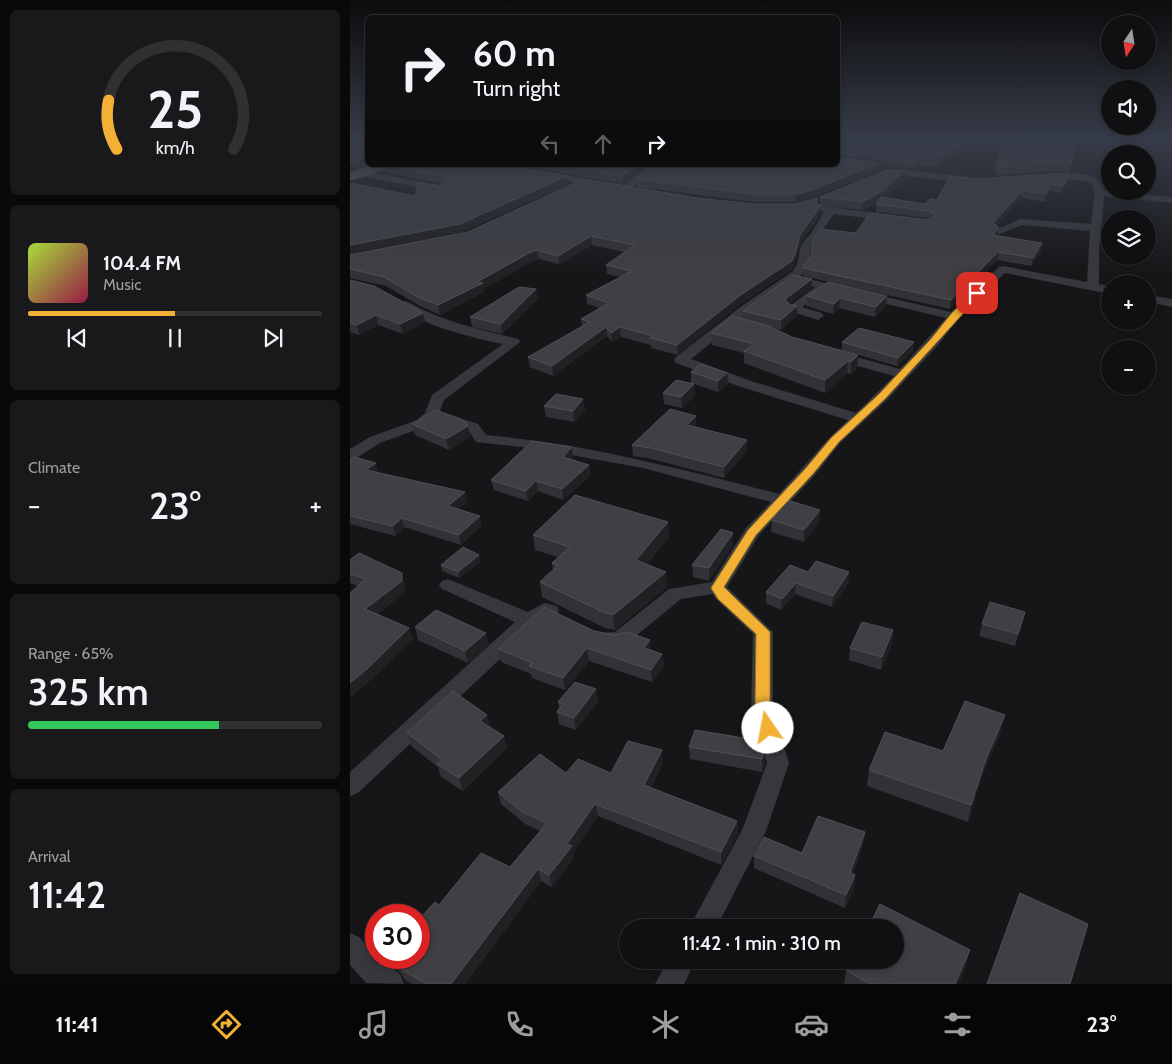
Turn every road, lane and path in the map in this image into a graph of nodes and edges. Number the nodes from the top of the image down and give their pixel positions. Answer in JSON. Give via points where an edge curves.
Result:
{"nodes":[{"id":1,"x":407,"y":184,"type":"edge"},
{"id":2,"x":580,"y":184,"type":"edge"},
{"id":3,"x":594,"y":184,"type":"edge"},
{"id":4,"x":629,"y":184,"type":"edge"},
{"id":5,"x":1096,"y":184,"type":"edge"},
{"id":6,"x":572,"y":188,"type":"edge"},
{"id":7,"x":442,"y":190,"type":"edge"},
{"id":8,"x":1100,"y":192,"type":"junction"},
{"id":9,"x":1172,"y":200,"type":"edge"},
{"id":10,"x":820,"y":204,"type":"joint"},
{"id":11,"x":897,"y":220,"type":"edge"},
{"id":12,"x":1095,"y":228,"type":"junction"},
{"id":13,"x":999,"y":231,"type":"edge"},
{"id":14,"x":791,"y":278,"type":"junction"},
{"id":15,"x":827,"y":285,"type":"junction"},
{"id":16,"x":1101,"y":286,"type":"edge"},
{"id":17,"x":1101,"y":288,"type":"edge"},
{"id":18,"x":397,"y":300,"type":"edge"},
{"id":19,"x":1156,"y":300,"type":"edge"},
{"id":20,"x":1172,"y":303,"type":"edge"},
{"id":21,"x":818,"y":316,"type":"dead end"},
{"id":22,"x":954,"y":316,"type":"junction"},
{"id":23,"x":729,"y":322,"type":"junction"},
{"id":24,"x":746,"y":326,"type":"edge"},
{"id":25,"x":821,"y":351,"type":"edge"},
{"id":26,"x":903,"y":374,"type":"junction"},
{"id":27,"x":432,"y":415,"type":"junction"},
{"id":28,"x":859,"y":419,"type":"junction"},
{"id":29,"x":350,"y":456,"type":"edge"},
{"id":30,"x":782,"y":500,"type":"junction"},
{"id":31,"x":448,"y":584,"type":"dead end"},
{"id":32,"x":718,"y":588,"type":"junction"},
{"id":33,"x":566,"y":618,"type":"edge"},
{"id":34,"x":529,"y":620,"type":"junction"},
{"id":35,"x":591,"y":630,"type":"edge"},
{"id":36,"x":350,"y":786,"type":"edge"},
{"id":37,"x":707,"y":919,"type":"edge"},
{"id":38,"x":350,"y":946,"type":"edge"},
{"id":39,"x":678,"y":969,"type":"edge"},
{"id":40,"x":390,"y":984,"type":"edge"},
{"id":41,"x":669,"y":984,"type":"edge"}],
"edges":[{"from":1,"to":7,"type":"street"},
{"from":2,"to":6,"type":"street"},
{"from":3,"to":4,"type":"street","via":[[621,189]]},
{"from":5,"to":8,"type":"street"},
{"from":8,"to":9,"type":"street"},
{"from":8,"to":12,"type":"street"},
{"from":10,"to":11,"type":"street"},
{"from":10,"to":14,"type":"street","via":[[827,219],[806,246],[803,264]]},
{"from":12,"to":13,"type":"street","via":[[1020,222]]},
{"from":12,"to":16,"type":"street","via":[[1092,264]]},
{"from":14,"to":15,"type":"street"},
{"from":14,"to":23,"type":"street"},
{"from":15,"to":21,"type":"street","via":[[792,308]]},
{"from":15,"to":22,"type":"street"},
{"from":17,"to":22,"type":"street","via":[[1003,269]]},
{"from":18,"to":27,"type":"street","via":[[445,324],[477,335],[514,342],[438,398]]},
{"from":19,"to":20,"type":"street"},
{"from":22,"to":26,"type":"street"},
{"from":23,"to":24,"type":"street"},
{"from":23,"to":28,"type":"street","via":[[680,360]]},
{"from":25,"to":26,"type":"street"},
{"from":26,"to":28,"type":"street"},
{"from":27,"to":29,"type":"street","via":[[422,424],[375,440]]},
{"from":27,"to":30,"type":"street","via":[[473,428],[481,439],[538,444],[644,464]]},
{"from":28,"to":30,"type":"street","via":[[835,440]]},
{"from":30,"to":32,"type":"street","via":[[752,532]]},
{"from":31,"to":34,"type":"street"},
{"from":32,"to":35,"type":"street","via":[[676,593],[619,639]]},
{"from":32,"to":37,"type":"street","via":[[763,632],[762,711],[778,763],[754,831]]},
{"from":33,"to":34,"type":"street","via":[[544,610]]},
{"from":34,"to":36,"type":"street"},
{"from":38,"to":40,"type":"street"},
{"from":39,"to":41,"type":"street"}]}
